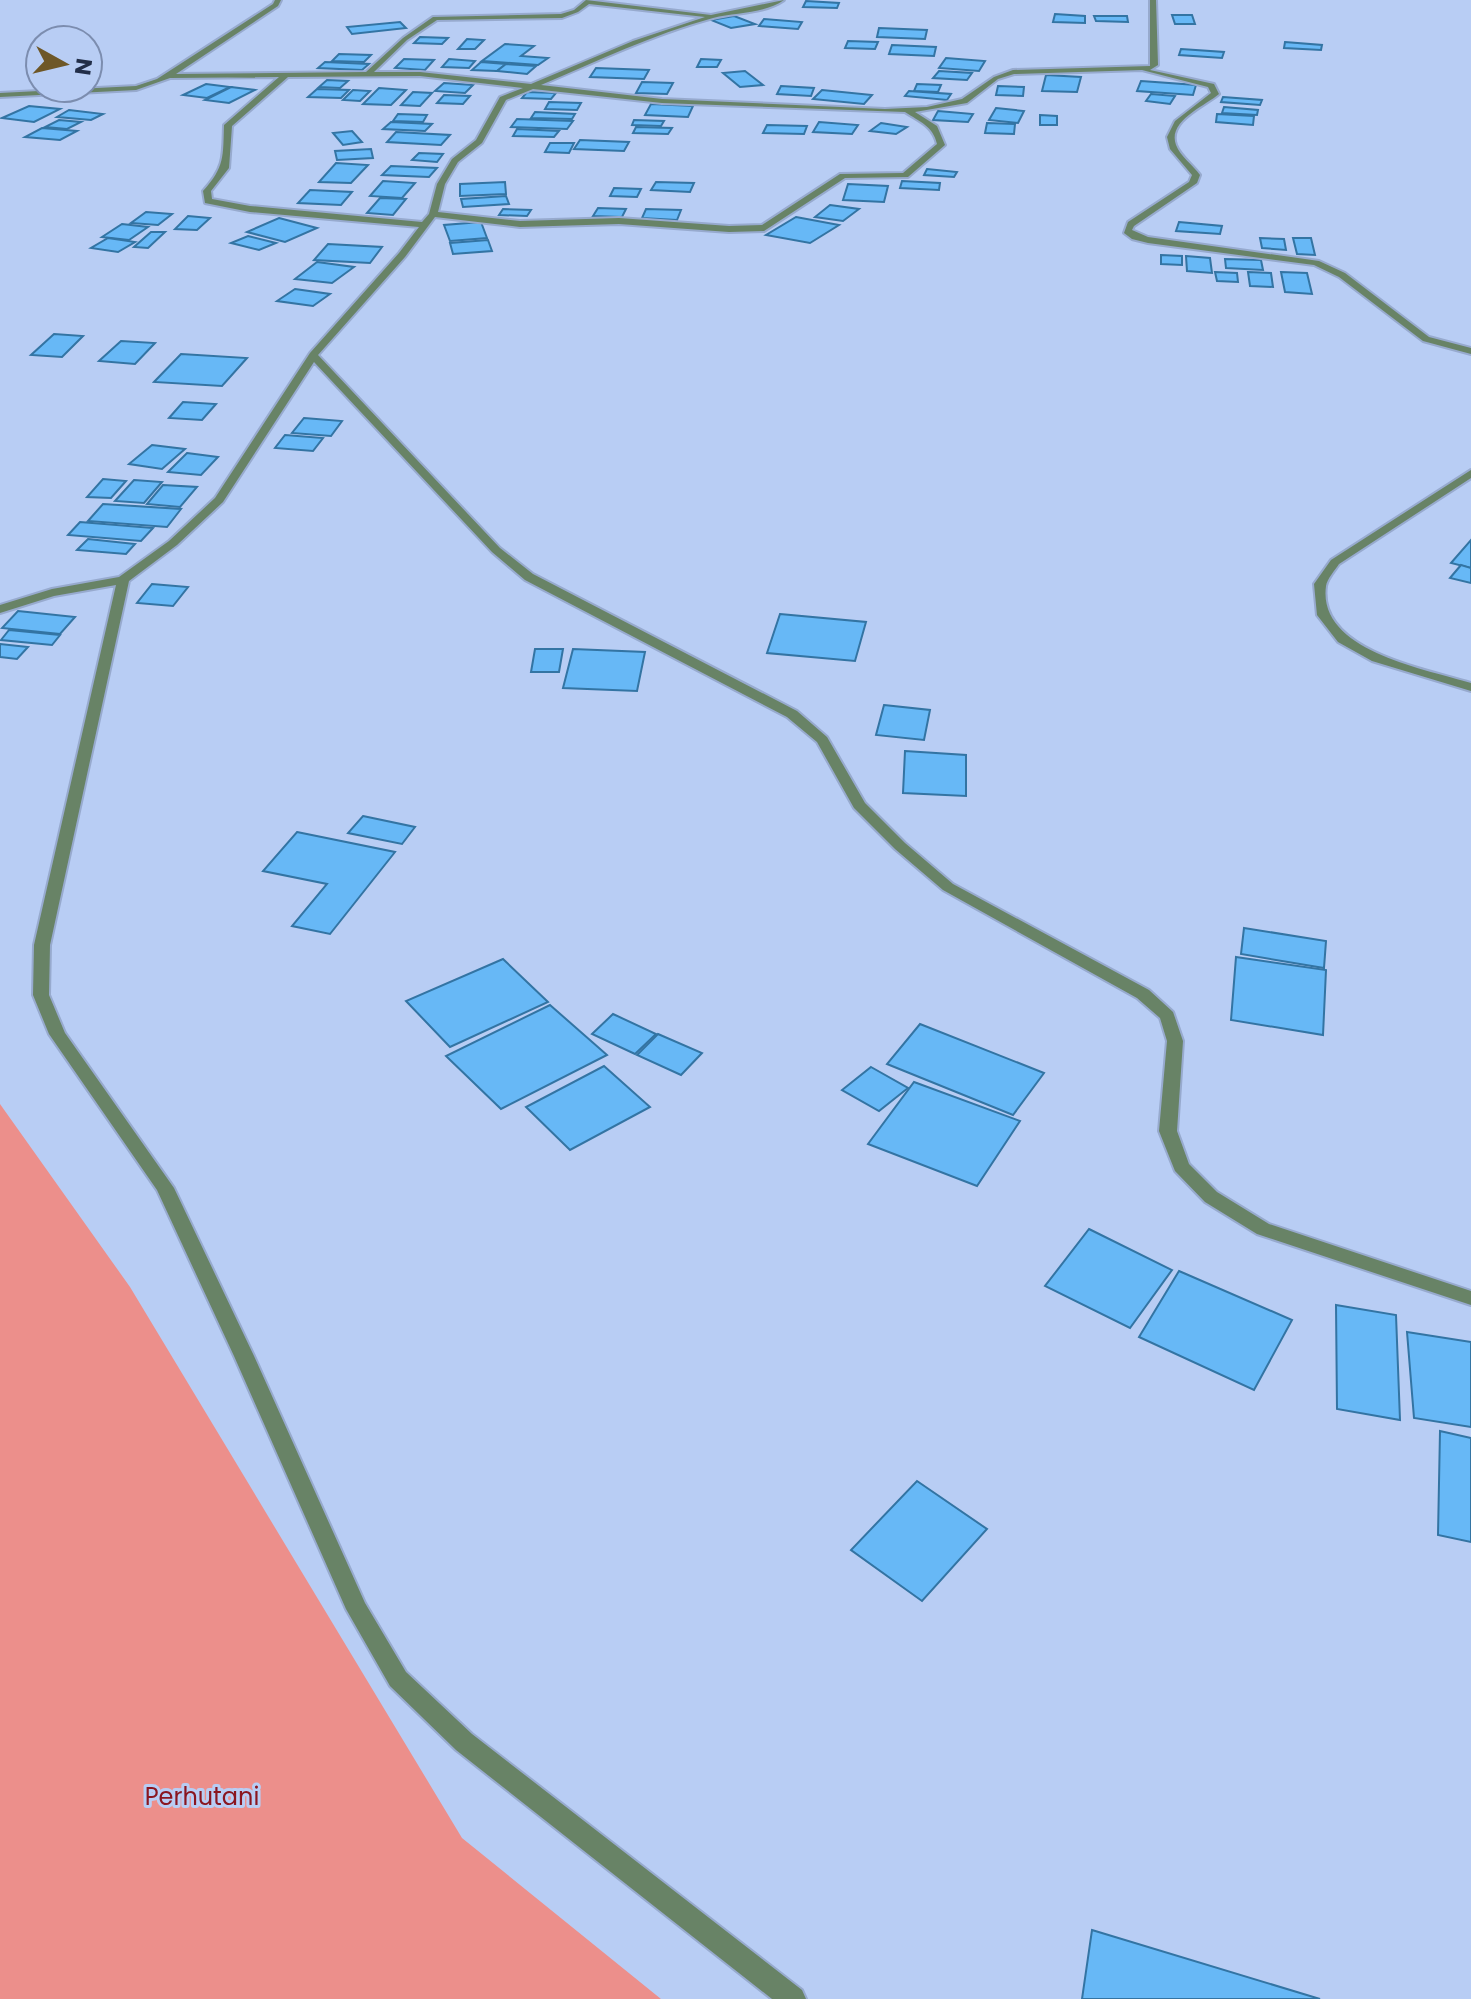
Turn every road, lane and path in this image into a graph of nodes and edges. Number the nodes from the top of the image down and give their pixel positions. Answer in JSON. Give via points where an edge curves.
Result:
{"nodes":[{"id":1,"x":278,"y":0,"type":"edge"},
{"id":2,"x":781,"y":0,"type":"edge"},
{"id":3,"x":1153,"y":0,"type":"edge"},
{"id":4,"x":589,"y":1,"type":"edge"},
{"id":5,"x":713,"y":16,"type":"junction"},
{"id":6,"x":1145,"y":71,"type":"junction"},
{"id":7,"x":368,"y":74,"type":"junction"},
{"id":8,"x":286,"y":75,"type":"junction"},
{"id":9,"x":170,"y":76,"type":"junction"},
{"id":10,"x":531,"y":88,"type":"junction"},
{"id":11,"x":0,"y":95,"type":"edge"},
{"id":12,"x":908,"y":111,"type":"junction"},
{"id":13,"x":433,"y":214,"type":"junction"},
{"id":14,"x":424,"y":225,"type":"junction"},
{"id":15,"x":1471,"y":351,"type":"edge"},
{"id":16,"x":313,"y":355,"type":"junction"},
{"id":17,"x":1471,"y":473,"type":"edge"},
{"id":18,"x":123,"y":580,"type":"junction"},
{"id":19,"x":0,"y":609,"type":"edge"},
{"id":20,"x":1471,"y":687,"type":"edge"},
{"id":21,"x":1471,"y":1298,"type":"edge"},
{"id":22,"x":793,"y":1999,"type":"edge"}],
"edges":[{"from":1,"to":9,"type":"street"},
{"from":2,"to":5,"type":"street"},
{"from":3,"to":6,"type":"street","via":[[1155,65]]},
{"from":4,"to":5,"type":"street"},
{"from":4,"to":7,"type":"street","via":[[562,16],[435,18]]},
{"from":5,"to":10,"type":"street","via":[[635,42]]},
{"from":6,"to":12,"type":"street","via":[[1013,72],[964,101]]},
{"from":6,"to":15,"type":"street","via":[[1211,86],[1215,94],[1173,126],[1170,135],[1172,146],[1196,175],[1193,183],[1127,231],[1148,240],[1316,263],[1342,275],[1426,339]]},
{"from":7,"to":8,"type":"street"},
{"from":7,"to":10,"type":"street","via":[[420,74]]},
{"from":8,"to":9,"type":"street"},
{"from":8,"to":14,"type":"street","via":[[228,125],[228,161],[207,191],[208,201]]},
{"from":9,"to":11,"type":"street","via":[[136,88]]},
{"from":10,"to":12,"type":"street","via":[[693,103]]},
{"from":10,"to":13,"type":"street","via":[[503,99],[479,141],[455,161],[441,184]]},
{"from":12,"to":13,"type":"street","via":[[939,132],[941,145],[930,157],[898,177],[843,176],[764,228],[619,221],[520,224]]},
{"from":13,"to":14,"type":"street"},
{"from":14,"to":16,"type":"street"},
{"from":16,"to":18,"type":"street","via":[[219,500]]},
{"from":16,"to":21,"type":"street","via":[[496,550],[529,577],[792,714],[822,740],[859,805],[948,887],[1143,994],[1167,1016],[1175,1041],[1168,1131],[1181,1167],[1211,1197],[1263,1229]]},
{"from":17,"to":20,"type":"street","via":[[1335,562],[1320,584],[1323,615],[1342,639],[1376,658]]},
{"from":18,"to":19,"type":"street"},
{"from":18,"to":22,"type":"street","via":[[42,945],[41,995],[57,1034],[165,1188],[357,1609],[398,1679],[464,1742]]}]}
